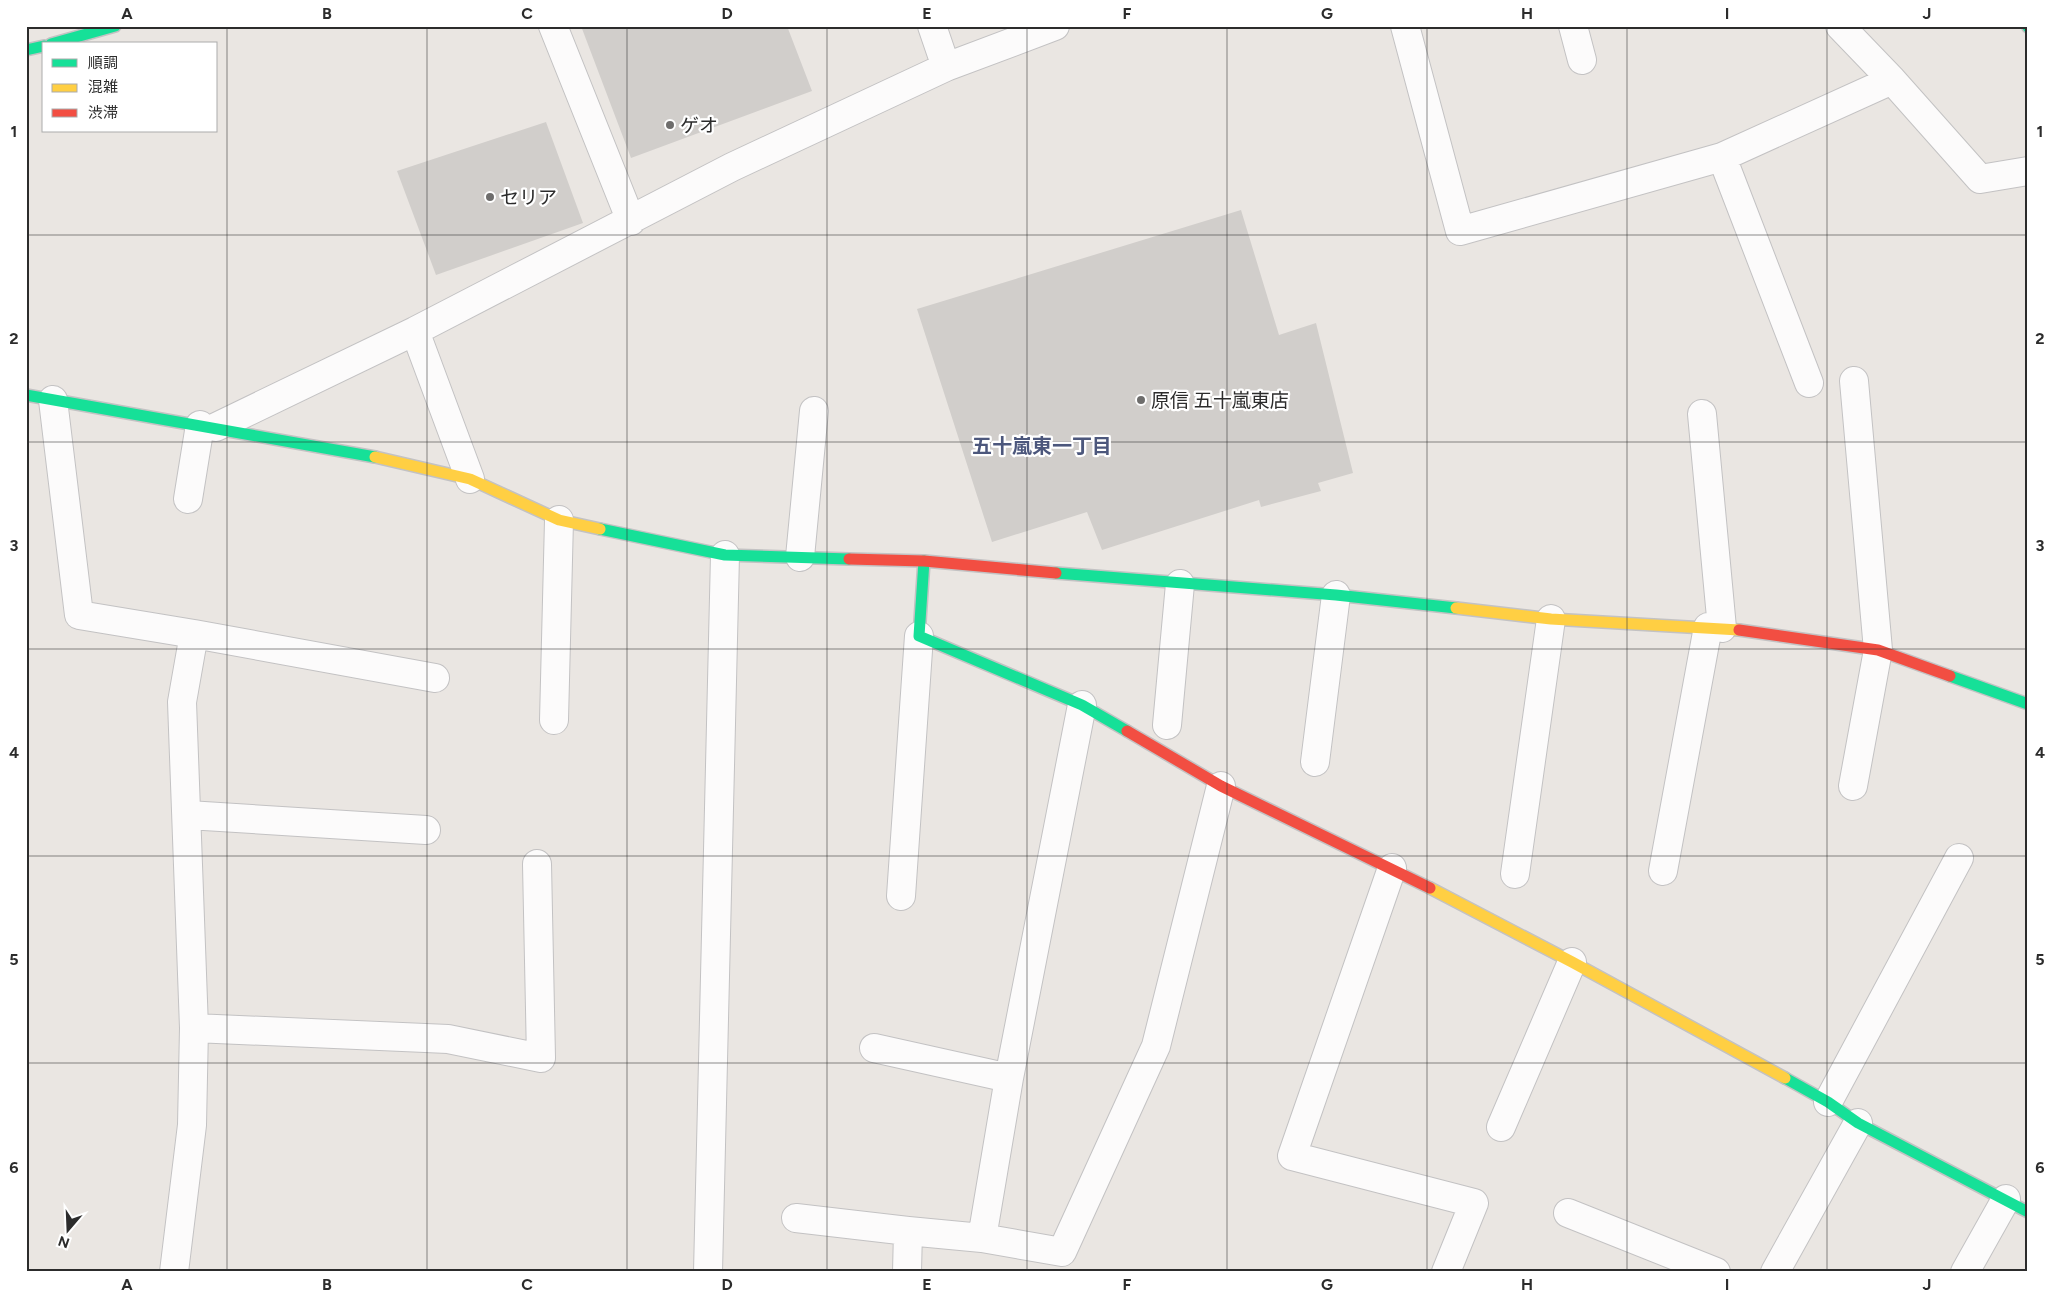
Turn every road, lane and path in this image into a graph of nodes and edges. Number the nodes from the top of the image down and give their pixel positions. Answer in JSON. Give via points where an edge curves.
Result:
{"nodes":[{"id":1,"x":115,"y":26,"type":"edge"},
{"id":2,"x":553,"y":26,"type":"edge"},
{"id":3,"x":932,"y":26,"type":"edge"},
{"id":4,"x":1054,"y":26,"type":"edge"},
{"id":5,"x":1405,"y":26,"type":"edge"},
{"id":6,"x":1572,"y":26,"type":"edge"},
{"id":7,"x":1840,"y":26,"type":"edge"},
{"id":8,"x":58,"y":42,"type":"edge"},
{"id":9,"x":42,"y":46,"type":"edge"},
{"id":10,"x":26,"y":50,"type":"edge"},
{"id":11,"x":1582,"y":60,"type":"dead end"},
{"id":12,"x":946,"y":67,"type":"junction"},
{"id":13,"x":1892,"y":80,"type":"junction"},
{"id":14,"x":1722,"y":157,"type":"junction"},
{"id":15,"x":2028,"y":172,"type":"edge"},
{"id":16,"x":631,"y":221,"type":"junction"},
{"id":17,"x":414,"y":331,"type":"junction"},
{"id":18,"x":1854,"y":381,"type":"dead end"},
{"id":19,"x":1809,"y":383,"type":"dead end"},
{"id":20,"x":26,"y":395,"type":"edge"},
{"id":21,"x":53,"y":400,"type":"junction"},
{"id":22,"x":814,"y":411,"type":"dead end"},
{"id":23,"x":1702,"y":414,"type":"dead end"},
{"id":24,"x":208,"y":426,"type":"junction"},
{"id":25,"x":470,"y":479,"type":"junction"},
{"id":26,"x":188,"y":499,"type":"dead end"},
{"id":27,"x":559,"y":520,"type":"junction"},
{"id":28,"x":725,"y":556,"type":"junction"},
{"id":29,"x":800,"y":557,"type":"junction"},
{"id":30,"x":924,"y":561,"type":"junction"},
{"id":31,"x":1180,"y":584,"type":"junction"},
{"id":32,"x":1336,"y":595,"type":"junction"},
{"id":33,"x":1551,"y":619,"type":"junction"},
{"id":34,"x":1715,"y":628,"type":"junction"},
{"id":35,"x":194,"y":634,"type":"junction"},
{"id":36,"x":919,"y":636,"type":"junction"},
{"id":37,"x":1878,"y":650,"type":"junction"},
{"id":38,"x":435,"y":678,"type":"dead end"},
{"id":39,"x":2028,"y":704,"type":"edge"},
{"id":40,"x":1082,"y":705,"type":"junction"},
{"id":41,"x":554,"y":720,"type":"dead end"},
{"id":42,"x":1167,"y":725,"type":"dead end"},
{"id":43,"x":1315,"y":762,"type":"dead end"},
{"id":44,"x":1222,"y":786,"type":"junction"},
{"id":45,"x":1853,"y":786,"type":"dead end"},
{"id":46,"x":188,"y":815,"type":"junction"},
{"id":47,"x":426,"y":830,"type":"dead end"},
{"id":48,"x":1959,"y":858,"type":"dead end"},
{"id":49,"x":536,"y":864,"type":"dead end"},
{"id":50,"x":1392,"y":868,"type":"junction"},
{"id":51,"x":1663,"y":871,"type":"dead end"},
{"id":52,"x":1515,"y":874,"type":"dead end"},
{"id":53,"x":901,"y":896,"type":"dead end"},
{"id":54,"x":1572,"y":962,"type":"junction"},
{"id":55,"x":194,"y":1028,"type":"junction"},
{"id":56,"x":874,"y":1048,"type":"dead end"},
{"id":57,"x":1009,"y":1078,"type":"junction"},
{"id":58,"x":1828,"y":1102,"type":"junction"},
{"id":59,"x":1858,"y":1123,"type":"junction"},
{"id":60,"x":1501,"y":1127,"type":"dead end"},
{"id":61,"x":2017,"y":1206,"type":"edge"},
{"id":62,"x":1568,"y":1213,"type":"dead end"},
{"id":63,"x":796,"y":1218,"type":"dead end"},
{"id":64,"x":908,"y":1231,"type":"junction"},
{"id":65,"x":982,"y":1238,"type":"junction"},
{"id":66,"x":174,"y":1272,"type":"edge"},
{"id":67,"x":708,"y":1272,"type":"edge"},
{"id":68,"x":906,"y":1272,"type":"edge"},
{"id":69,"x":1446,"y":1272,"type":"edge"},
{"id":70,"x":1716,"y":1272,"type":"edge"},
{"id":71,"x":1775,"y":1272,"type":"edge"},
{"id":72,"x":1965,"y":1272,"type":"edge"}],
"edges":[{"from":1,"to":8,"type":"street"},
{"from":2,"to":16,"type":"street"},
{"from":3,"to":12,"type":"street"},
{"from":4,"to":12,"type":"street"},
{"from":5,"to":14,"type":"street","via":[[1460,231]]},
{"from":6,"to":11,"type":"street"},
{"from":7,"to":13,"type":"street"},
{"from":9,"to":10,"type":"street"},
{"from":12,"to":16,"type":"street","via":[[732,167]]},
{"from":13,"to":14,"type":"street"},
{"from":13,"to":15,"type":"street","via":[[1980,179]]},
{"from":14,"to":19,"type":"street"},
{"from":16,"to":17,"type":"street"},
{"from":17,"to":24,"type":"street"},
{"from":17,"to":25,"type":"street"},
{"from":18,"to":37,"type":"street"},
{"from":20,"to":21,"type":"street"},
{"from":21,"to":24,"type":"street"},
{"from":21,"to":35,"type":"street","via":[[79,615]]},
{"from":22,"to":29,"type":"street"},
{"from":23,"to":34,"type":"street"},
{"from":24,"to":25,"type":"street","via":[[364,454]]},
{"from":24,"to":26,"type":"street"},
{"from":25,"to":27,"type":"street"},
{"from":27,"to":28,"type":"street"},
{"from":27,"to":41,"type":"street"},
{"from":28,"to":29,"type":"street"},
{"from":28,"to":67,"type":"street"},
{"from":29,"to":30,"type":"street"},
{"from":30,"to":31,"type":"street"},
{"from":30,"to":36,"type":"street"},
{"from":31,"to":32,"type":"street"},
{"from":31,"to":42,"type":"street"},
{"from":32,"to":33,"type":"street"},
{"from":32,"to":43,"type":"street"},
{"from":33,"to":34,"type":"street"},
{"from":33,"to":52,"type":"street"},
{"from":34,"to":37,"type":"street"},
{"from":34,"to":51,"type":"street"},
{"from":35,"to":38,"type":"street"},
{"from":35,"to":46,"type":"street","via":[[182,702]]},
{"from":36,"to":40,"type":"street"},
{"from":36,"to":53,"type":"street"},
{"from":37,"to":39,"type":"street"},
{"from":37,"to":45,"type":"street"},
{"from":40,"to":44,"type":"street"},
{"from":40,"to":57,"type":"street"},
{"from":44,"to":50,"type":"street"},
{"from":44,"to":65,"type":"street","via":[[1156,1046],[1062,1252]]},
{"from":46,"to":47,"type":"street"},
{"from":46,"to":55,"type":"street"},
{"from":48,"to":58,"type":"street"},
{"from":49,"to":55,"type":"street","via":[[541,1058],[448,1039]]},
{"from":50,"to":54,"type":"street"},
{"from":50,"to":69,"type":"street","via":[[1292,1156],[1474,1203]]},
{"from":54,"to":58,"type":"street"},
{"from":54,"to":60,"type":"street"},
{"from":55,"to":66,"type":"street","via":[[192,1125]]},
{"from":56,"to":57,"type":"street"},
{"from":57,"to":65,"type":"street"},
{"from":58,"to":59,"type":"street"},
{"from":59,"to":61,"type":"street"},
{"from":59,"to":71,"type":"street"},
{"from":61,"to":72,"type":"street"},
{"from":62,"to":70,"type":"street"},
{"from":63,"to":64,"type":"street"},
{"from":64,"to":65,"type":"street"},
{"from":64,"to":68,"type":"street"}]}
